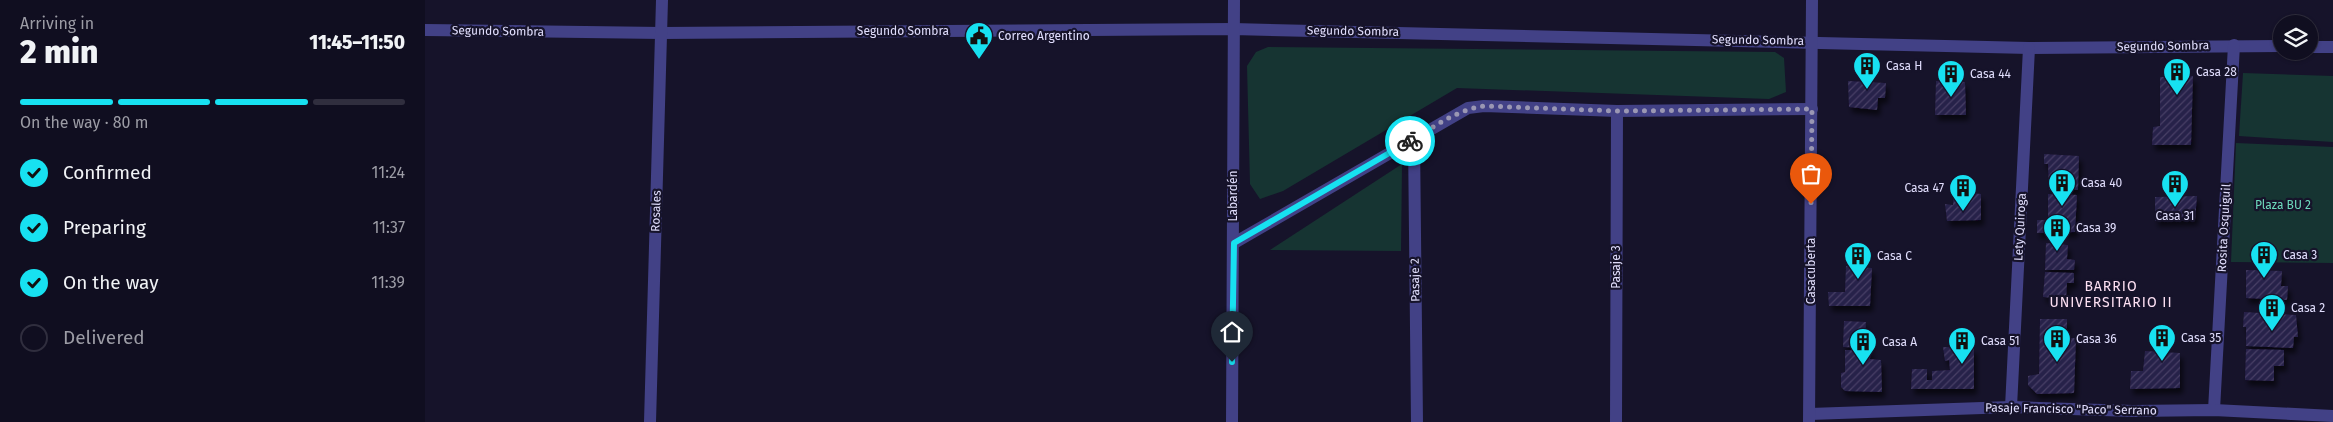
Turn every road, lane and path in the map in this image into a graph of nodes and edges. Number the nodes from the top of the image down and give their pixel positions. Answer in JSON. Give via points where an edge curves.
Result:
{"nodes":[{"id":1,"x":663,"y":0,"type":"edge"},
{"id":2,"x":1233,"y":0,"type":"edge"},
{"id":3,"x":1812,"y":0,"type":"edge"},
{"id":4,"x":1233,"y":28,"type":"junction"},
{"id":5,"x":425,"y":30,"type":"edge"},
{"id":6,"x":662,"y":34,"type":"junction"},
{"id":7,"x":1813,"y":41,"type":"junction"},
{"id":8,"x":2234,"y":45,"type":"junction"},
{"id":9,"x":2273,"y":46,"type":"edge"},
{"id":10,"x":2318,"y":46,"type":"edge"},
{"id":11,"x":2333,"y":47,"type":"edge"},
{"id":12,"x":2029,"y":48,"type":"junction"},
{"id":13,"x":1812,"y":109,"type":"junction"},
{"id":14,"x":1617,"y":111,"type":"junction"},
{"id":15,"x":1414,"y":139,"type":"junction"},
{"id":16,"x":1234,"y":243,"type":"junction"},
{"id":17,"x":2011,"y":407,"type":"junction"},
{"id":18,"x":2214,"y":410,"type":"junction"},
{"id":19,"x":2333,"y":416,"type":"edge"},
{"id":20,"x":1809,"y":418,"type":"edge"},
{"id":21,"x":650,"y":422,"type":"edge"},
{"id":22,"x":1232,"y":422,"type":"edge"},
{"id":23,"x":1417,"y":422,"type":"edge"},
{"id":24,"x":1616,"y":422,"type":"edge"}],
"edges":[{"from":1,"to":6,"type":"street","name":"Rosales"},
{"from":2,"to":4,"type":"street","name":"Labardén"},
{"from":3,"to":7,"type":"street","name":"Casacuberta"},
{"from":4,"to":6,"type":"street","name":"Segundo Sombra"},
{"from":4,"to":7,"type":"street","name":"Segundo Sombra"},
{"from":4,"to":16,"type":"street","name":"Labardén"},
{"from":5,"to":6,"type":"street","name":"Segundo Sombra"},
{"from":6,"to":21,"type":"street","name":"Rosales"},
{"from":7,"to":12,"type":"street","name":"Segundo Sombra"},
{"from":7,"to":13,"type":"street","name":"Casacuberta"},
{"from":8,"to":9,"type":"street","name":"Segundo Sombra"},
{"from":8,"to":12,"type":"street","name":"Segundo Sombra"},
{"from":8,"to":18,"type":"street","name":"Rosita Osquiguil"},
{"from":10,"to":11,"type":"street"},
{"from":12,"to":17,"type":"street","name":"Lety Quiroga"},
{"from":13,"to":14,"type":"street"},
{"from":13,"to":20,"type":"street","name":"Casacuberta"},
{"from":14,"to":15,"type":"street","via":[[1468,108]]},
{"from":14,"to":24,"type":"street","name":"Pasaje 3"},
{"from":15,"to":16,"type":"street"},
{"from":15,"to":23,"type":"street","name":"Pasaje 2"},
{"from":16,"to":22,"type":"street","name":"Labardén"},
{"from":17,"to":18,"type":"street","name":"Pasaje Francisco \"Paco\" Serrano"},
{"from":17,"to":20,"type":"street","name":"Pasaje Francisco \"Paco\" Serrano"},
{"from":18,"to":19,"type":"street","name":"Pasaje Francisco \"Paco\" Serrano"}]}
